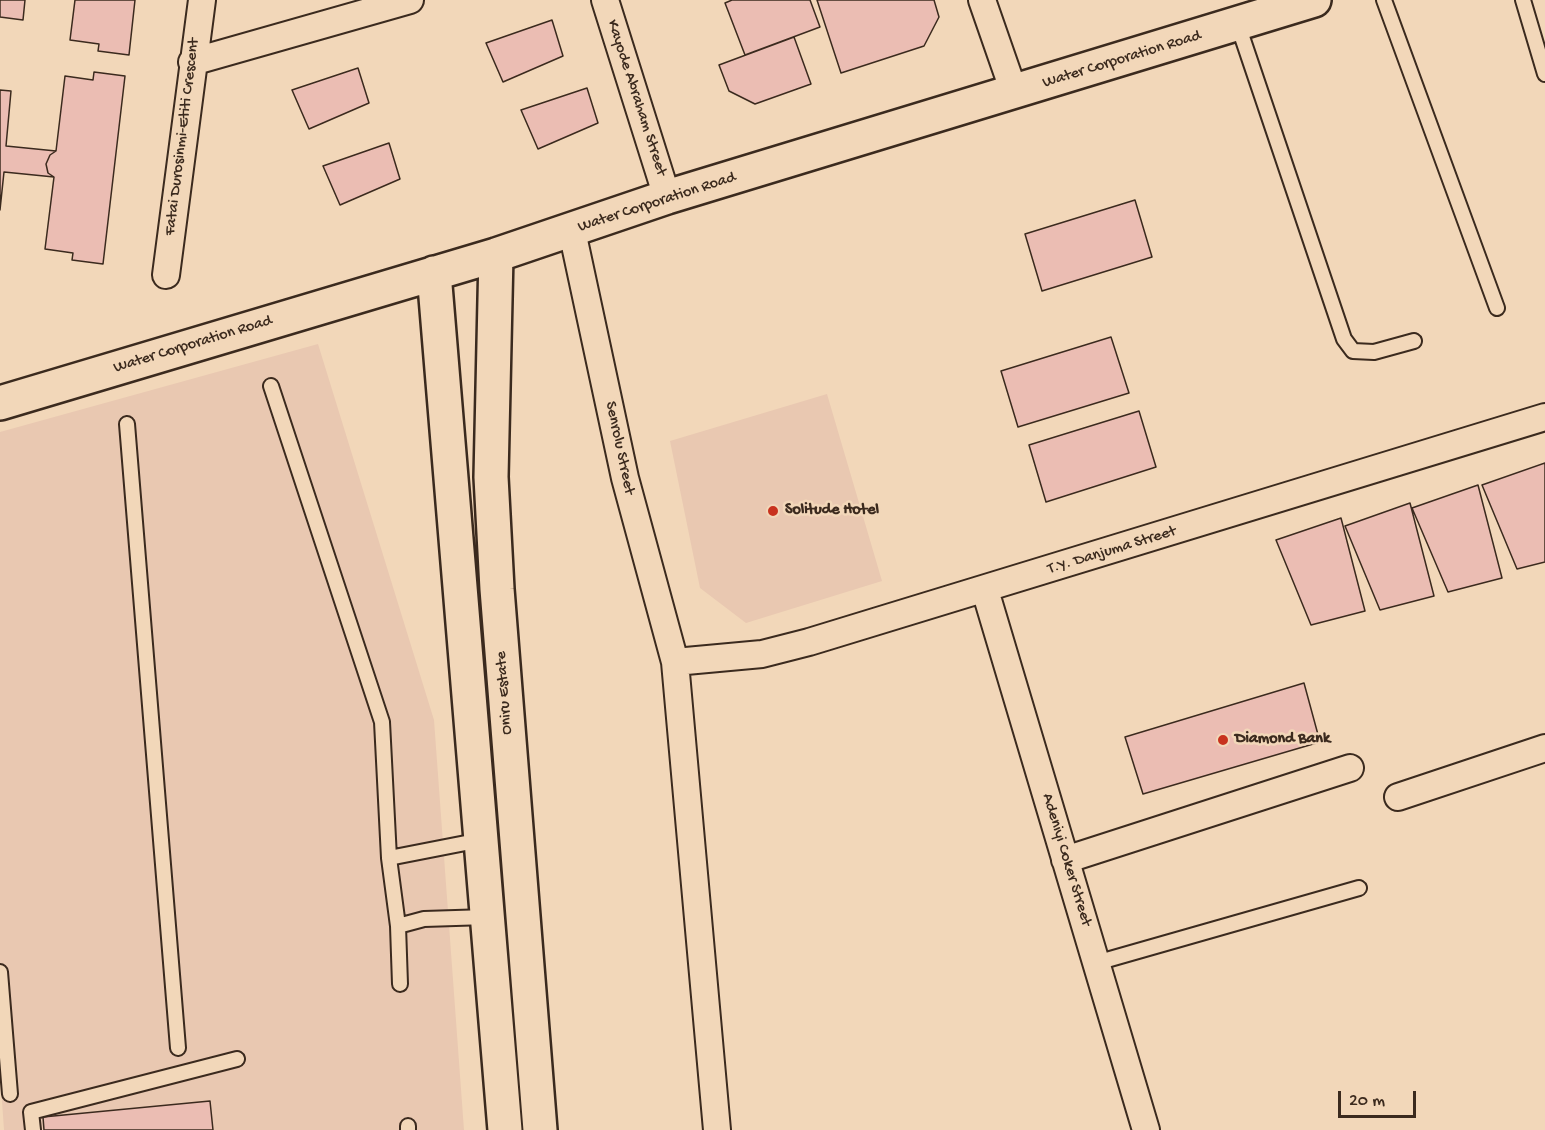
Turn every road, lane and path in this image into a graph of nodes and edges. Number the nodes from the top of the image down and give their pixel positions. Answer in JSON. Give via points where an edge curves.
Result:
{"nodes":[{"id":1,"x":202,"y":0,"type":"edge"},
{"id":2,"x":410,"y":0,"type":"edge"},
{"id":3,"x":605,"y":0,"type":"edge"},
{"id":4,"x":982,"y":0,"type":"edge"},
{"id":5,"x":1314,"y":0,"type":"edge"},
{"id":6,"x":1384,"y":0,"type":"edge"},
{"id":7,"x":1523,"y":0,"type":"edge"},
{"id":8,"x":1238,"y":25,"type":"junction"},
{"id":9,"x":192,"y":62,"type":"junction"},
{"id":10,"x":1545,"y":74,"type":"edge"},
{"id":11,"x":1014,"y":92,"type":"junction"},
{"id":12,"x":667,"y":197,"type":"junction"},
{"id":13,"x":572,"y":231,"type":"junction"},
{"id":14,"x":496,"y":255,"type":"junction"},
{"id":15,"x":434,"y":273,"type":"junction"},
{"id":16,"x":166,"y":274,"type":"dead end"},
{"id":17,"x":1497,"y":308,"type":"dead end"},
{"id":18,"x":1414,"y":341,"type":"dead end"},
{"id":19,"x":271,"y":386,"type":"dead end"},
{"id":20,"x":0,"y":403,"type":"edge"},
{"id":21,"x":1545,"y":417,"type":"edge"},
{"id":22,"x":127,"y":424,"type":"dead end"},
{"id":23,"x":985,"y":590,"type":"junction"},
{"id":24,"x":675,"y":662,"type":"junction"},
{"id":25,"x":1545,"y":748,"type":"edge"},
{"id":26,"x":1350,"y":768,"type":"dead end"},
{"id":27,"x":1398,"y":797,"type":"dead end"},
{"id":28,"x":481,"y":840,"type":"junction"},
{"id":29,"x":389,"y":858,"type":"junction"},
{"id":30,"x":1065,"y":860,"type":"junction"},
{"id":31,"x":1359,"y":888,"type":"dead end"},
{"id":32,"x":487,"y":917,"type":"junction"},
{"id":33,"x":399,"y":926,"type":"junction"},
{"id":34,"x":1096,"y":963,"type":"junction"},
{"id":35,"x":0,"y":972,"type":"edge"},
{"id":36,"x":400,"y":984,"type":"dead end"},
{"id":37,"x":178,"y":1048,"type":"dead end"},
{"id":38,"x":237,"y":1059,"type":"dead end"},
{"id":39,"x":10,"y":1094,"type":"dead end"},
{"id":40,"x":33,"y":1130,"type":"edge"},
{"id":41,"x":505,"y":1130,"type":"edge"},
{"id":42,"x":540,"y":1130,"type":"edge"},
{"id":43,"x":717,"y":1130,"type":"edge"},
{"id":44,"x":1146,"y":1130,"type":"edge"}],
"edges":[{"from":1,"to":9,"type":"street","name":"Fatai Durosinmi-Etiti Crescent"},
{"from":2,"to":9,"type":"street"},
{"from":3,"to":12,"type":"street","name":"Kayode Abraham Street"},
{"from":4,"to":11,"type":"street"},
{"from":5,"to":8,"type":"street","name":"Water Corporation Road"},
{"from":6,"to":17,"type":"lane"},
{"from":7,"to":10,"type":"lane"},
{"from":8,"to":11,"type":"street","name":"Water Corporation Road"},
{"from":8,"to":18,"type":"lane","via":[[1344,339],[1353,351],[1374,352]]},
{"from":9,"to":16,"type":"street","name":"Fatai Durosinmi-Etiti Crescent"},
{"from":11,"to":12,"type":"street","name":"Water Corporation Road"},
{"from":12,"to":13,"type":"street","name":"Water Corporation Road"},
{"from":13,"to":14,"type":"street","name":"Water Corporation Road"},
{"from":13,"to":24,"type":"street","name":"Senrolu Street","via":[[625,478]]},
{"from":14,"to":15,"type":"street","name":"Water Corporation Road"},
{"from":14,"to":42,"type":"street","name":"Oniru Estate","via":[[491,477]]},
{"from":15,"to":20,"type":"street","name":"Water Corporation Road"},
{"from":15,"to":28,"type":"street"},
{"from":19,"to":29,"type":"lane","via":[[382,722]]},
{"from":21,"to":23,"type":"street","name":"T.Y. Danjuma Street"},
{"from":22,"to":37,"type":"lane"},
{"from":23,"to":24,"type":"street","name":"T.Y. Danjuma Street","via":[[762,654]]},
{"from":23,"to":30,"type":"street","name":"Adeniyi Coker Street"},
{"from":24,"to":43,"type":"street","name":"Senrolu Street"},
{"from":25,"to":27,"type":"street"},
{"from":26,"to":30,"type":"street"},
{"from":28,"to":29,"type":"lane"},
{"from":28,"to":32,"type":"street"},
{"from":29,"to":33,"type":"lane"},
{"from":30,"to":34,"type":"street","name":"Adeniyi Coker Street"},
{"from":31,"to":34,"type":"lane"},
{"from":32,"to":33,"type":"lane","via":[[424,919]]},
{"from":32,"to":41,"type":"street"},
{"from":33,"to":36,"type":"lane"},
{"from":34,"to":44,"type":"street","name":"Adeniyi Coker Street"},
{"from":35,"to":39,"type":"lane"},
{"from":38,"to":40,"type":"lane","via":[[31,1112]]}]}
